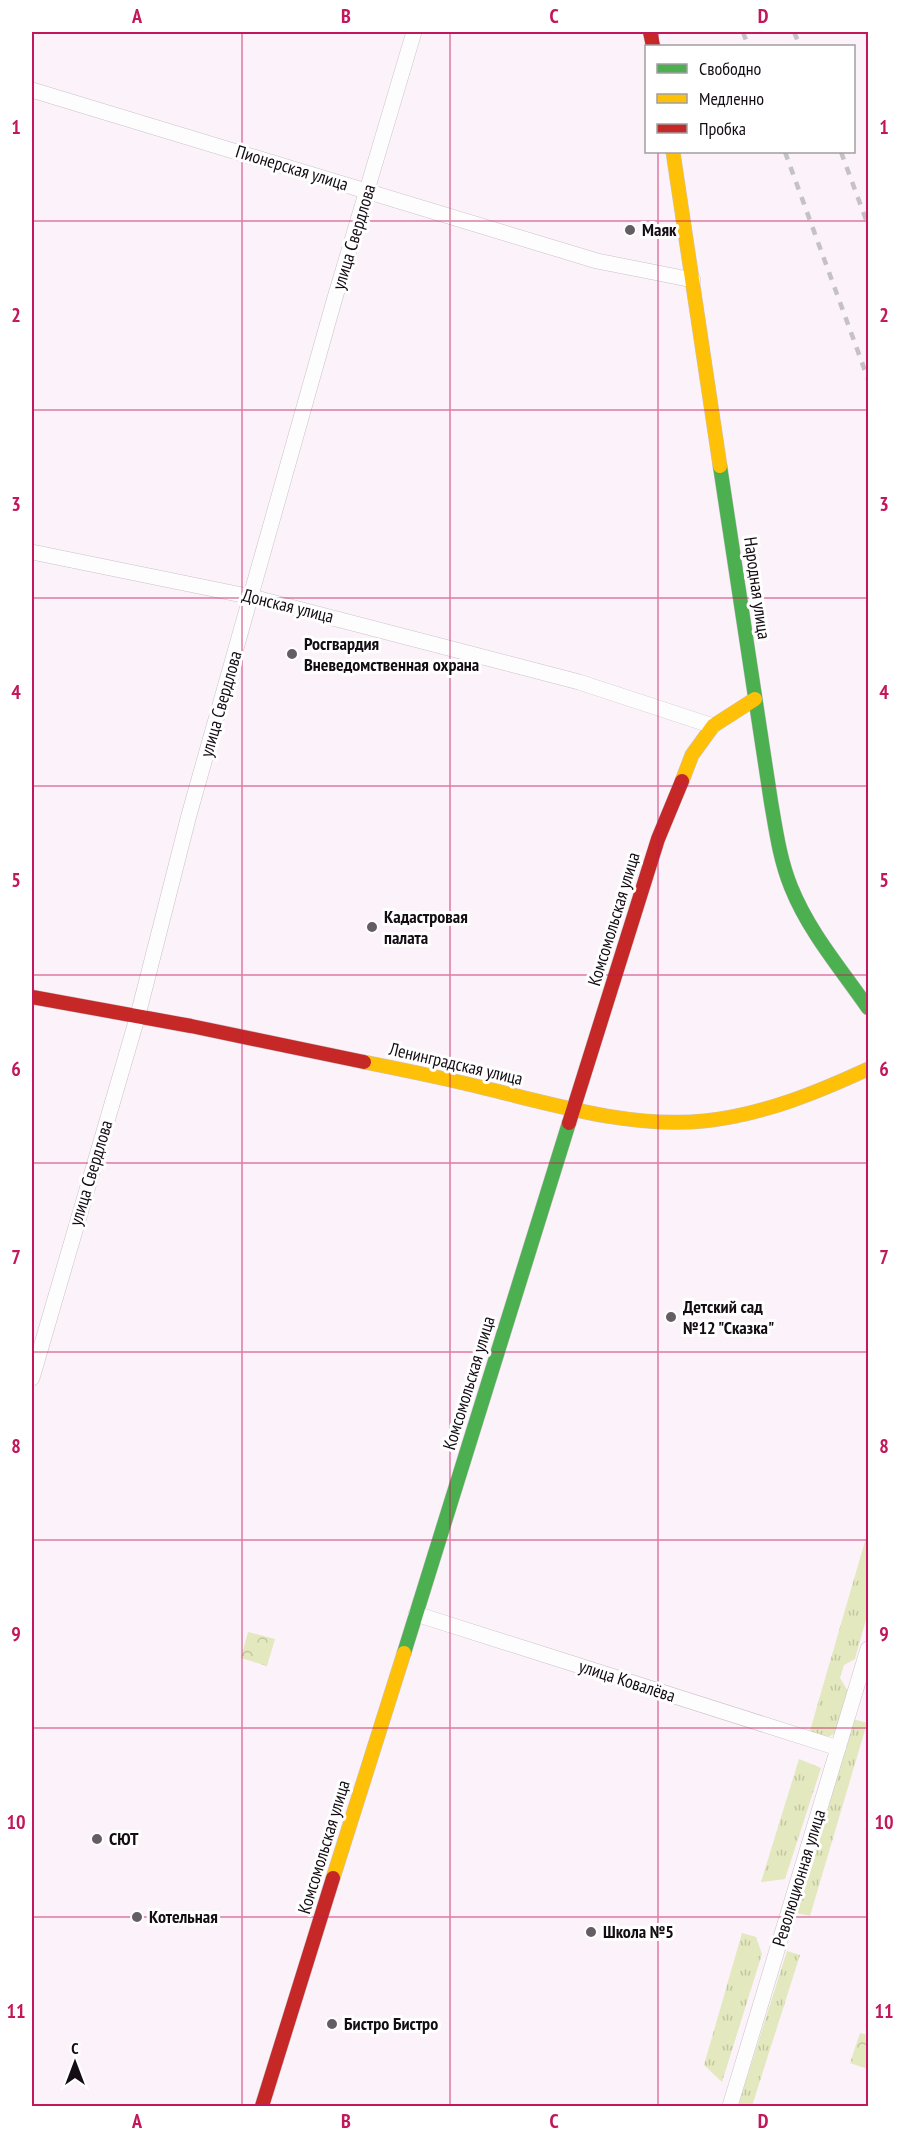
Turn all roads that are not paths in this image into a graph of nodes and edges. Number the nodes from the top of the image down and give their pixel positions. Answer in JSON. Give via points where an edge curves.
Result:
{"nodes":[{"id":1,"x":414,"y":32,"type":"edge"},
{"id":2,"x":32,"y":90,"type":"edge"},
{"id":3,"x":673,"y":153,"type":"edge"},
{"id":4,"x":368,"y":191,"type":"junction"},
{"id":5,"x":693,"y":280,"type":"junction"},
{"id":6,"x":32,"y":552,"type":"edge"},
{"id":7,"x":252,"y":597,"type":"junction"},
{"id":8,"x":755,"y":699,"type":"junction"},
{"id":9,"x":713,"y":726,"type":"junction"},
{"id":10,"x":32,"y":997,"type":"edge"},
{"id":11,"x":868,"y":1008,"type":"edge"},
{"id":12,"x":138,"y":1015,"type":"junction"},
{"id":13,"x":868,"y":1069,"type":"edge"},
{"id":14,"x":574,"y":1110,"type":"junction"},
{"id":15,"x":32,"y":1378,"type":"edge"},
{"id":16,"x":416,"y":1614,"type":"junction"},
{"id":17,"x":868,"y":1649,"type":"edge"},
{"id":18,"x":838,"y":1748,"type":"junction"},
{"id":19,"x":262,"y":2106,"type":"edge"},
{"id":20,"x":730,"y":2106,"type":"edge"}],
"edges":[{"from":1,"to":4,"type":"street","name":"улица Свердлова"},
{"from":2,"to":4,"type":"street","name":"Пионерская улица"},
{"from":3,"to":5,"type":"street","name":"Народная улица"},
{"from":4,"to":5,"type":"street","name":"Пионерская улица","via":[[597,261]]},
{"from":4,"to":7,"type":"street","name":"улица Свердлова"},
{"from":5,"to":8,"type":"street","name":"Народная улица"},
{"from":6,"to":7,"type":"street","name":"Донская улица"},
{"from":7,"to":9,"type":"street","name":"Донская улица","via":[[579,682]]},
{"from":7,"to":12,"type":"street","name":"улица Свердлова","via":[[189,815]]},
{"from":8,"to":9,"type":"street","name":"Комсомольская улица"},
{"from":8,"to":11,"type":"street","name":"Народная улица","via":[[791,887],[813,928]]},
{"from":9,"to":14,"type":"street","name":"Комсомольская улица","via":[[692,755],[658,839]]},
{"from":10,"to":12,"type":"street","name":"Ленинградская улица"},
{"from":12,"to":14,"type":"street","name":"Ленинградская улица"},
{"from":12,"to":15,"type":"street","name":"улица Свердлова"},
{"from":13,"to":14,"type":"street","name":"Ленинградская улица","via":[[778,1105],[714,1119],[640,1120]]},
{"from":14,"to":16,"type":"street","name":"Комсомольская улица"},
{"from":16,"to":18,"type":"street","name":"улица Ковалёва"},
{"from":16,"to":19,"type":"street","name":"Комсомольская улица"},
{"from":17,"to":18,"type":"street","name":"Революционная улица"},
{"from":18,"to":20,"type":"street","name":"Революционная улица"}]}
